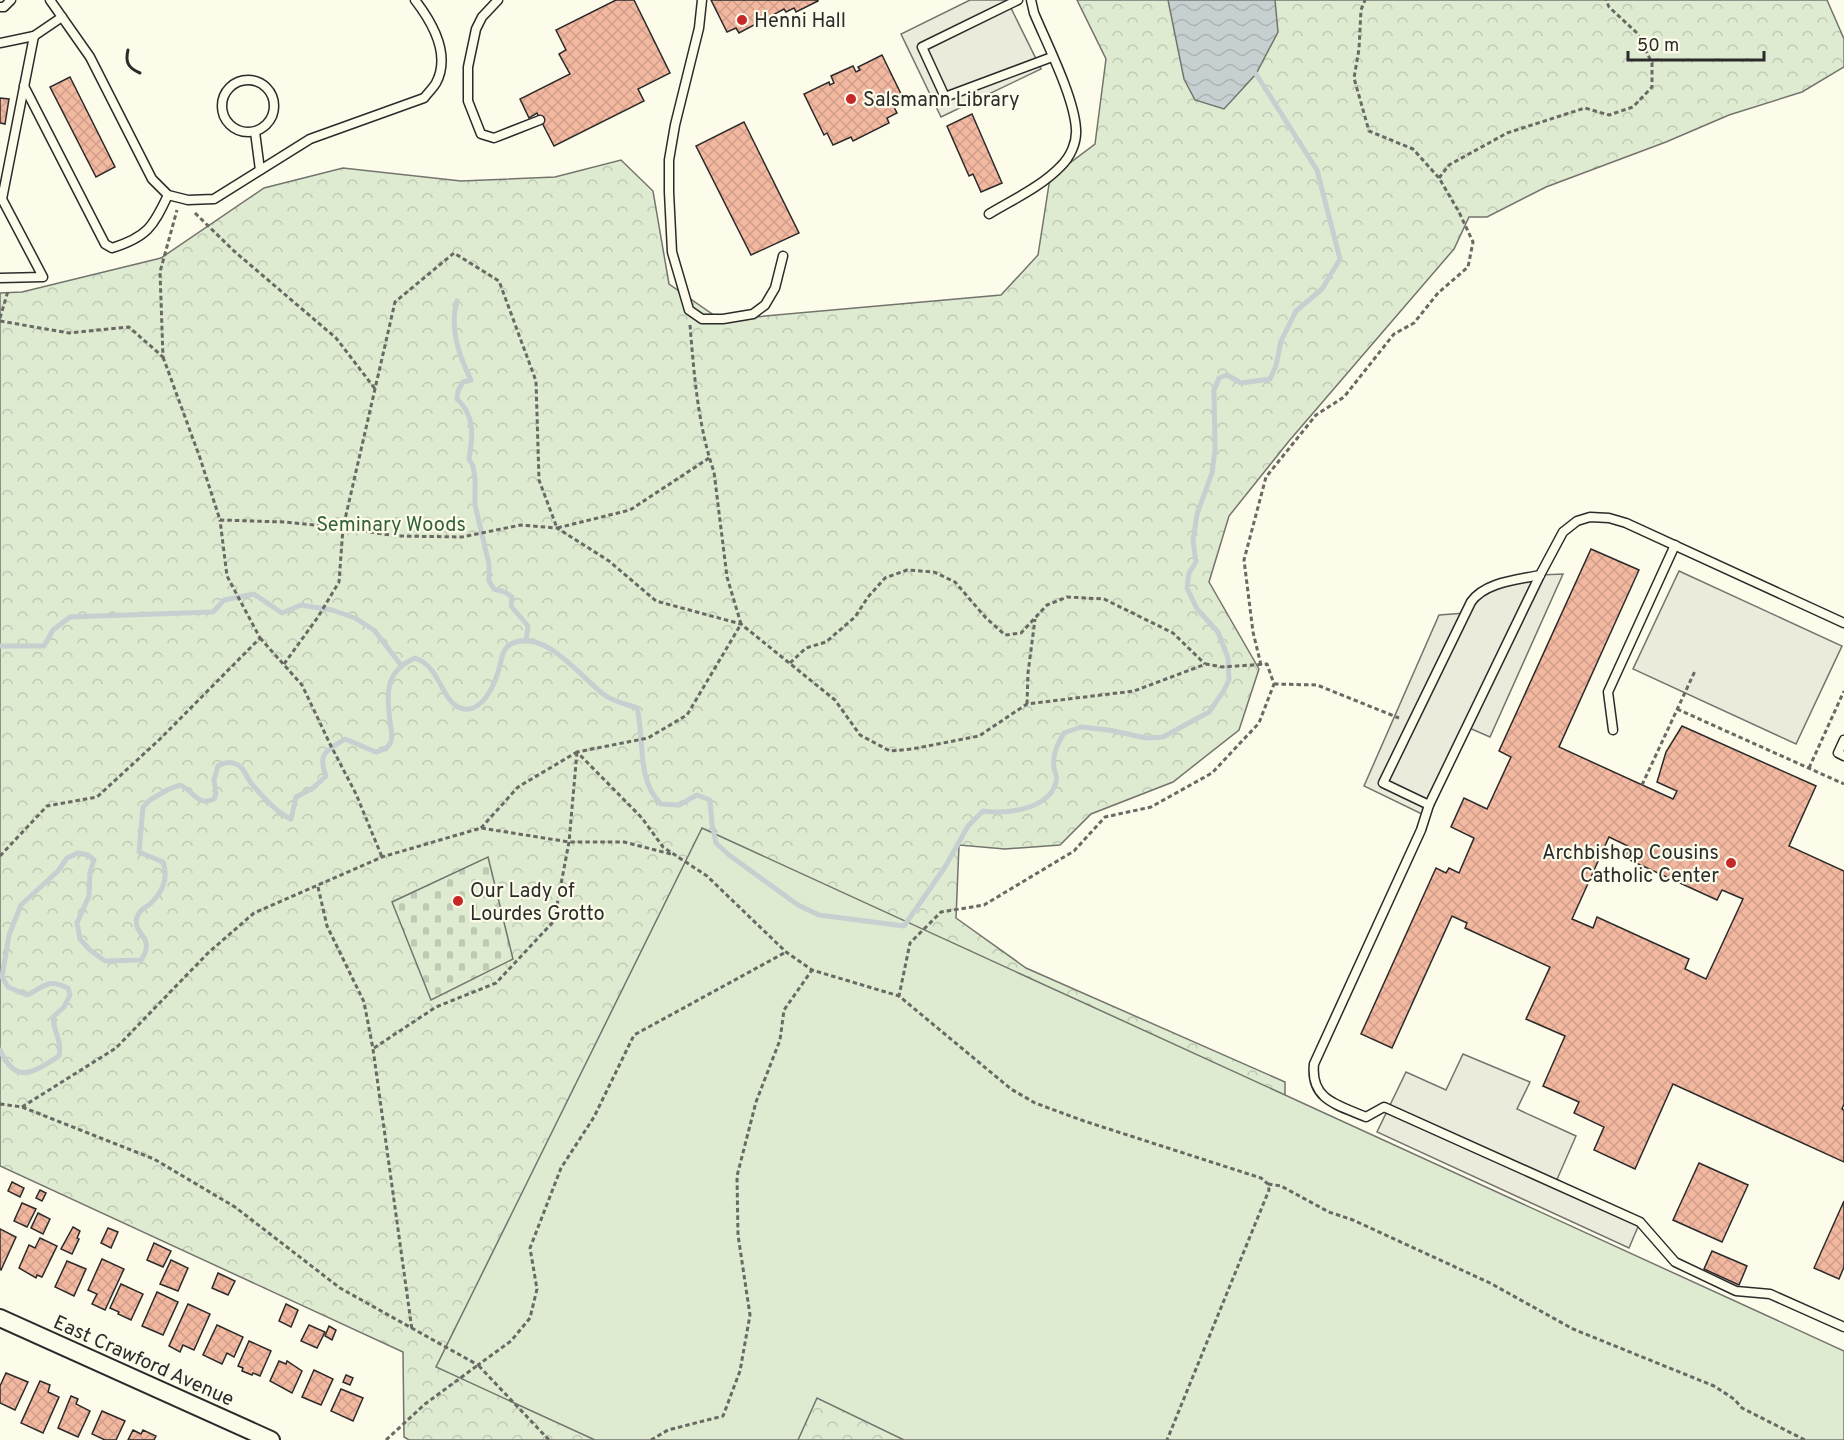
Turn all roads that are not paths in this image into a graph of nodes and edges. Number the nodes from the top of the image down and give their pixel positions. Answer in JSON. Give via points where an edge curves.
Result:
{"nodes":[{"id":1,"x":10,"y":0,"type":"edge"},
{"id":2,"x":50,"y":0,"type":"edge"},
{"id":3,"x":415,"y":0,"type":"edge"},
{"id":4,"x":498,"y":0,"type":"edge"},
{"id":5,"x":702,"y":0,"type":"edge"},
{"id":6,"x":1018,"y":0,"type":"edge"},
{"id":7,"x":1031,"y":0,"type":"edge"},
{"id":8,"x":0,"y":7,"type":"edge"},
{"id":9,"x":62,"y":17,"type":"junction"},
{"id":10,"x":34,"y":36,"type":"junction"},
{"id":11,"x":0,"y":42,"type":"edge"},
{"id":12,"x":1052,"y":57,"type":"junction"},
{"id":13,"x":24,"y":86,"type":"junction"},
{"id":14,"x":540,"y":120,"type":"dead end"},
{"id":15,"x":255,"y":132,"type":"junction"},
{"id":16,"x":260,"y":170,"type":"junction"},
{"id":17,"x":168,"y":195,"type":"junction"},
{"id":18,"x":988,"y":214,"type":"dead end"},
{"id":19,"x":783,"y":256,"type":"dead end"},
{"id":20,"x":0,"y":278,"type":"edge"},
{"id":21,"x":1675,"y":545,"type":"junction"},
{"id":22,"x":1540,"y":575,"type":"junction"},
{"id":23,"x":1844,"y":623,"type":"edge"},
{"id":24,"x":1613,"y":730,"type":"dead end"},
{"id":25,"x":1844,"y":740,"type":"edge"},
{"id":26,"x":1844,"y":756,"type":"edge"},
{"id":27,"x":1429,"y":805,"type":"junction"},
{"id":28,"x":0,"y":1318,"type":"edge"},
{"id":29,"x":1844,"y":1327,"type":"edge"},
{"id":30,"x":271,"y":1440,"type":"edge"}],
"edges":[{"from":1,"to":8,"type":"lane"},
{"from":2,"to":9,"type":"lane"},
{"from":3,"to":16,"type":"lane","via":[[427,15],[440,47],[436,83],[424,98],[310,139]]},
{"from":4,"to":14,"type":"lane","via":[[476,29],[468,67],[468,101],[481,135],[494,138]]},
{"from":5,"to":19,"type":"lane","via":[[669,160],[672,252],[689,310],[702,319],[753,314],[765,305],[775,288]]},
{"from":6,"to":12,"type":"lane","via":[[922,47],[945,97]]},
{"from":7,"to":12,"type":"lane"},
{"from":9,"to":10,"type":"lane"},
{"from":9,"to":17,"type":"lane","via":[[90,57],[152,179]]},
{"from":10,"to":11,"type":"lane"},
{"from":10,"to":13,"type":"lane"},
{"from":12,"to":18,"type":"lane","via":[[1073,113],[1073,150],[1044,181]]},
{"from":13,"to":17,"type":"lane","via":[[105,244],[112,248],[146,234]]},
{"from":13,"to":20,"type":"lane","via":[[2,199],[43,277]]},
{"from":15,"to":15,"type":"lane","via":[[274,113],[272,95],[260,82],[235,82],[224,94],[222,111],[230,126]]},
{"from":15,"to":16,"type":"lane"},
{"from":16,"to":17,"type":"lane","via":[[214,199],[188,200]]},
{"from":21,"to":22,"type":"lane","via":[[1618,520],[1590,517],[1563,532]]},
{"from":21,"to":23,"type":"lane"},
{"from":21,"to":24,"type":"lane","via":[[1608,692]]},
{"from":22,"to":27,"type":"lane"},
{"from":22,"to":27,"type":"lane","via":[[1477,594],[1383,783]]},
{"from":25,"to":26,"type":"lane","via":[[1838,753]]},
{"from":27,"to":29,"type":"lane","via":[[1314,1064],[1318,1091],[1326,1099],[1366,1117],[1384,1107],[1405,1116],[1640,1222],[1675,1262],[1685,1267],[1736,1291],[1770,1294]]},
{"from":28,"to":30,"type":"street","name":"East Crawford Avenue"}]}
